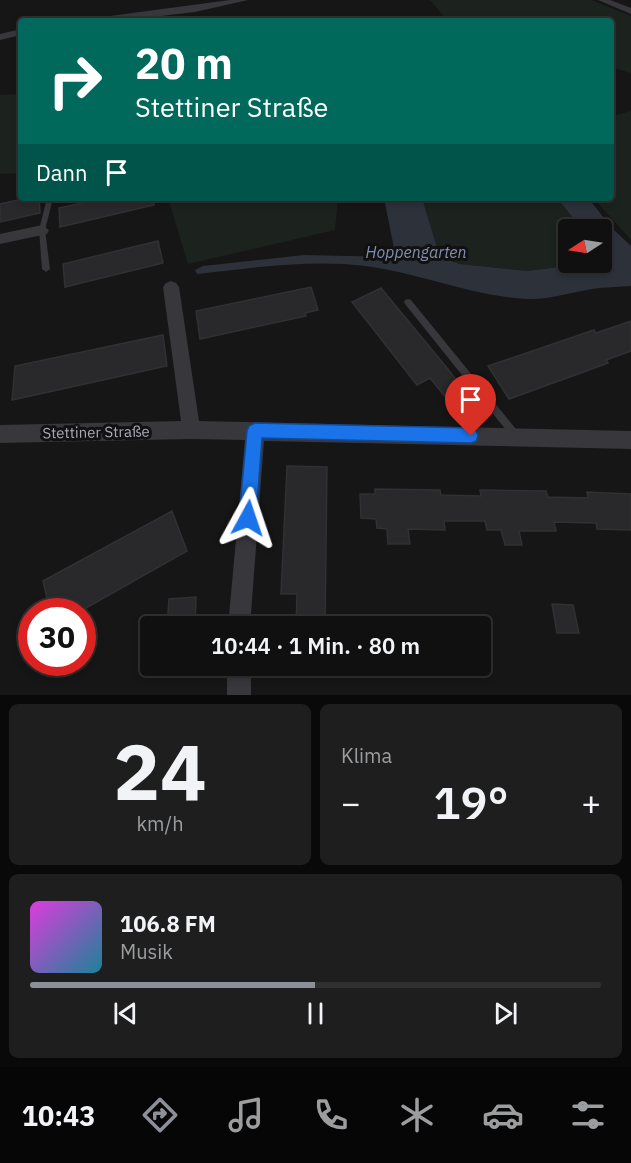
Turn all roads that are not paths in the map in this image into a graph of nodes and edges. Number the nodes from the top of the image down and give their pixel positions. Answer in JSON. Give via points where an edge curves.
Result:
{"nodes":[{"id":1,"x":244,"y":0,"type":"edge"},
{"id":2,"x":602,"y":0,"type":"edge"},
{"id":3,"x":631,"y":11,"type":"edge"},
{"id":4,"x":120,"y":18,"type":"edge"},
{"id":5,"x":18,"y":33,"type":"edge"},
{"id":6,"x":0,"y":37,"type":"edge"},
{"id":7,"x":49,"y":201,"type":"edge"},
{"id":8,"x":42,"y":230,"type":"junction"},
{"id":9,"x":0,"y":239,"type":"edge"},
{"id":10,"x":46,"y":269,"type":"dead end"},
{"id":11,"x":171,"y":287,"type":"dead end"},
{"id":12,"x":408,"y":302,"type":"dead end"},
{"id":13,"x":191,"y":430,"type":"junction"},
{"id":14,"x":255,"y":431,"type":"junction"},
{"id":15,"x":0,"y":434,"type":"edge"},
{"id":16,"x":516,"y":437,"type":"junction"},
{"id":17,"x":631,"y":440,"type":"edge"},
{"id":18,"x":240,"y":616,"type":"edge"},
{"id":19,"x":239,"y":676,"type":"edge"},
{"id":20,"x":239,"y":695,"type":"edge"}],
"edges":[{"from":1,"to":4,"type":"street"},
{"from":2,"to":3,"type":"street"},
{"from":5,"to":6,"type":"street"},
{"from":7,"to":8,"type":"lane"},
{"from":8,"to":9,"type":"street"},
{"from":8,"to":10,"type":"lane"},
{"from":11,"to":13,"type":"street","via":[[192,396]]},
{"from":12,"to":16,"type":"lane"},
{"from":13,"to":14,"type":"street","name":"Stettiner Straße"},
{"from":13,"to":15,"type":"street","name":"Stettiner Straße"},
{"from":14,"to":16,"type":"street","name":"Stettiner Straße"},
{"from":14,"to":18,"type":"street"},
{"from":16,"to":17,"type":"street","name":"Stettiner Straße"},
{"from":19,"to":20,"type":"street"}]}
